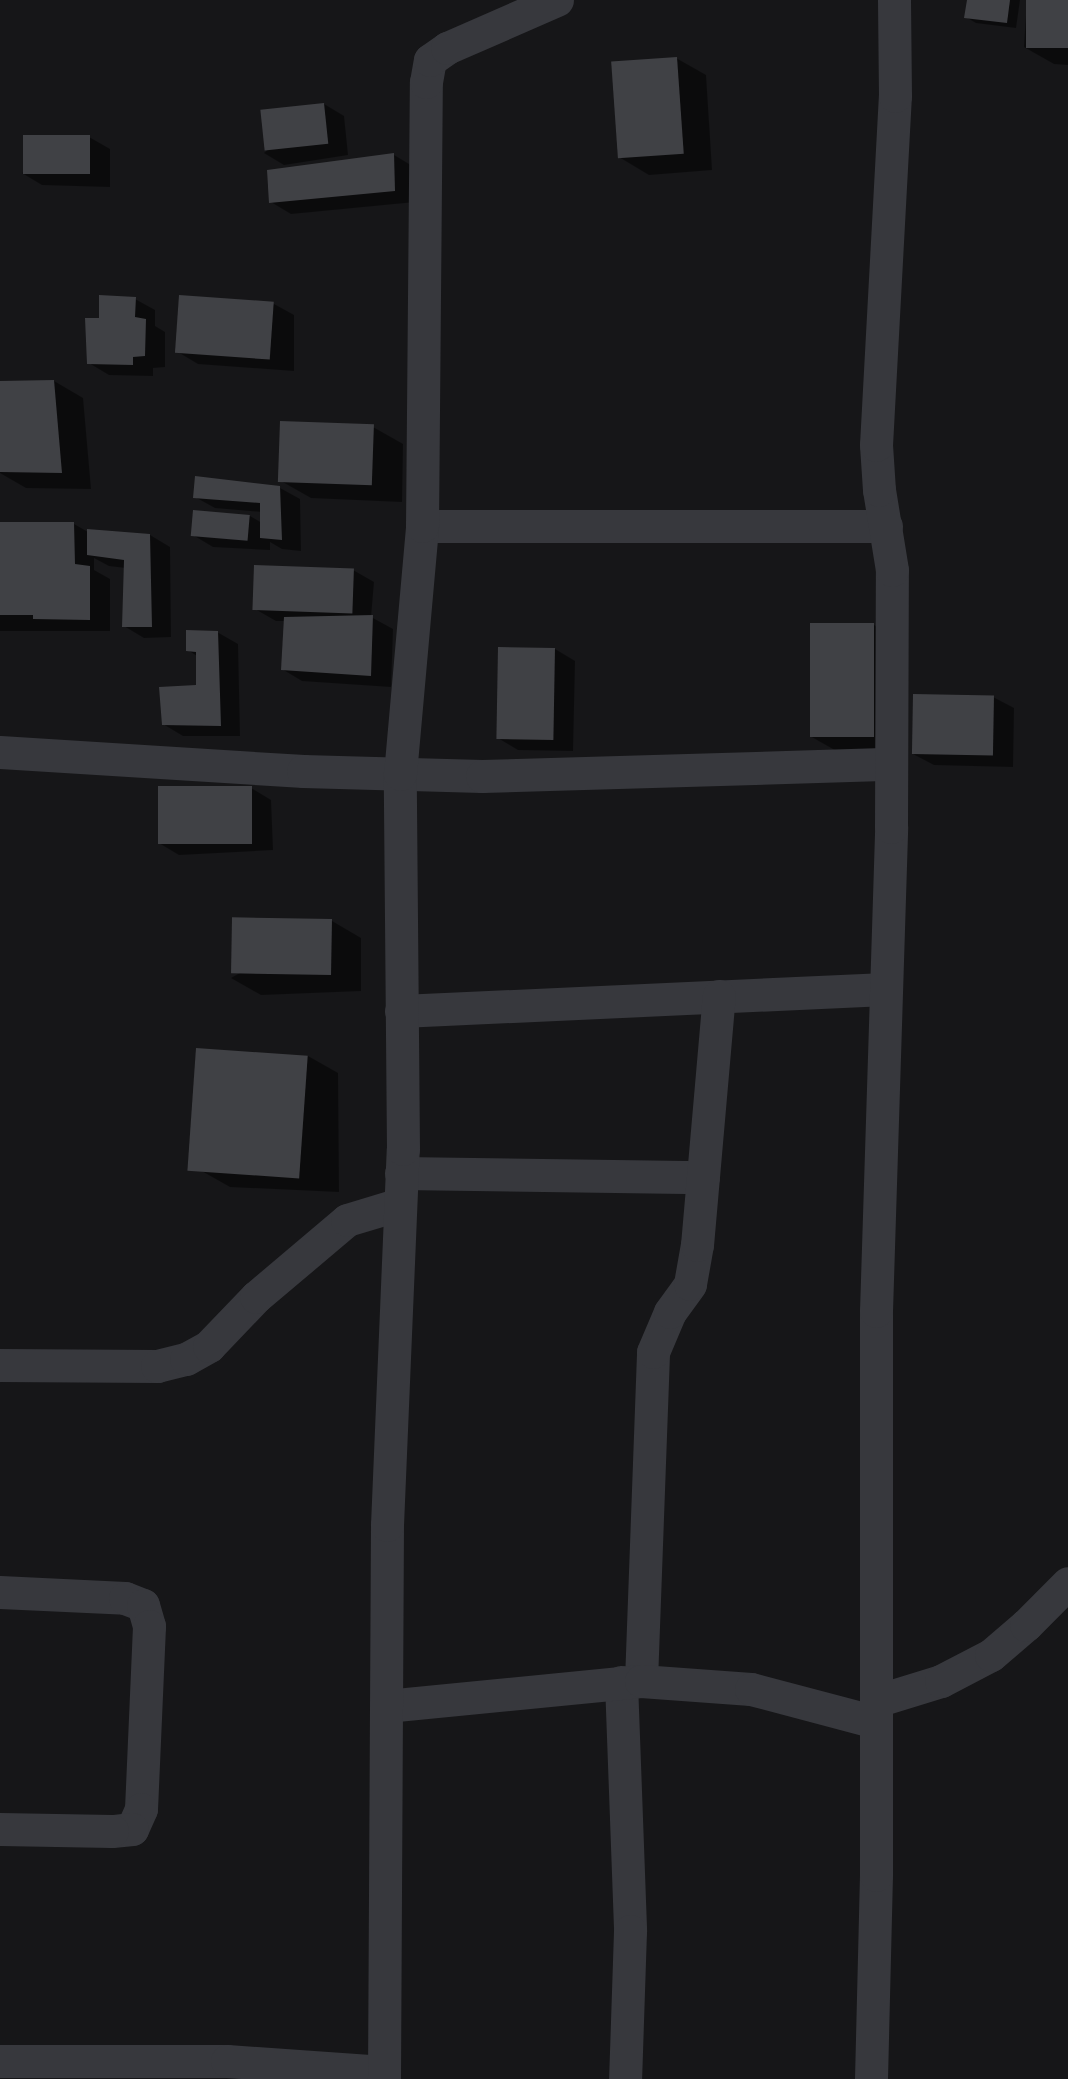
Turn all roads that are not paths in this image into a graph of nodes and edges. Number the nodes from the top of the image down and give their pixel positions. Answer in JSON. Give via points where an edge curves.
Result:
{"nodes":[{"id":1,"x":557,"y":0,"type":"edge"},
{"id":2,"x":894,"y":0,"type":"edge"},
{"id":3,"x":422,"y":526,"type":"junction"},
{"id":4,"x":886,"y":526,"type":"junction"},
{"id":5,"x":0,"y":752,"type":"edge"},
{"id":6,"x":891,"y":764,"type":"junction"},
{"id":7,"x":400,"y":774,"type":"junction"},
{"id":8,"x":886,"y":989,"type":"junction"},
{"id":9,"x":719,"y":996,"type":"junction"},
{"id":10,"x":401,"y":1011,"type":"junction"},
{"id":11,"x":703,"y":1177,"type":"junction"},
{"id":12,"x":401,"y":1189,"type":"junction"},
{"id":13,"x":0,"y":1365,"type":"edge"},
{"id":14,"x":1068,"y":1582,"type":"edge"},
{"id":15,"x":0,"y":1593,"type":"edge"},
{"id":16,"x":631,"y":1682,"type":"junction"},
{"id":17,"x":386,"y":1706,"type":"junction"},
{"id":18,"x":876,"y":1711,"type":"junction"},
{"id":19,"x":0,"y":1829,"type":"edge"},
{"id":20,"x":0,"y":2061,"type":"edge"},
{"id":21,"x":124,"y":2069,"type":"edge"},
{"id":22,"x":384,"y":2075,"type":"edge"},
{"id":23,"x":625,"y":2079,"type":"edge"},
{"id":24,"x":872,"y":2079,"type":"edge"}],
"edges":[{"from":1,"to":3,"type":"street","via":[[447,48],[430,60],[426,82]]},
{"from":2,"to":4,"type":"street","via":[[895,96],[876,445]]},
{"from":3,"to":4,"type":"street"},
{"from":3,"to":7,"type":"street"},
{"from":4,"to":6,"type":"street","via":[[892,570]]},
{"from":5,"to":7,"type":"street"},
{"from":6,"to":7,"type":"street","via":[[482,776]]},
{"from":6,"to":8,"type":"street"},
{"from":7,"to":10,"type":"street"},
{"from":8,"to":9,"type":"street"},
{"from":8,"to":18,"type":"street","via":[[876,1311]]},
{"from":9,"to":10,"type":"street"},
{"from":9,"to":11,"type":"street"},
{"from":10,"to":12,"type":"street"},
{"from":11,"to":12,"type":"street"},
{"from":11,"to":16,"type":"street","via":[[690,1284],[670,1312],[653,1352]]},
{"from":12,"to":13,"type":"street","via":[[347,1220],[256,1297],[209,1346],[186,1359],[157,1366]]},
{"from":12,"to":17,"type":"street","via":[[387,1525]]},
{"from":14,"to":18,"type":"street","via":[[991,1655]]},
{"from":15,"to":19,"type":"street","via":[[125,1598],[143,1605],[149,1626],[141,1809],[132,1829]]},
{"from":16,"to":17,"type":"street"},
{"from":16,"to":18,"type":"street","via":[[751,1689]]},
{"from":16,"to":23,"type":"street"},
{"from":17,"to":22,"type":"street"},
{"from":18,"to":24,"type":"street"},
{"from":20,"to":21,"type":"street"},
{"from":21,"to":22,"type":"street","via":[[227,2061]]}]}
